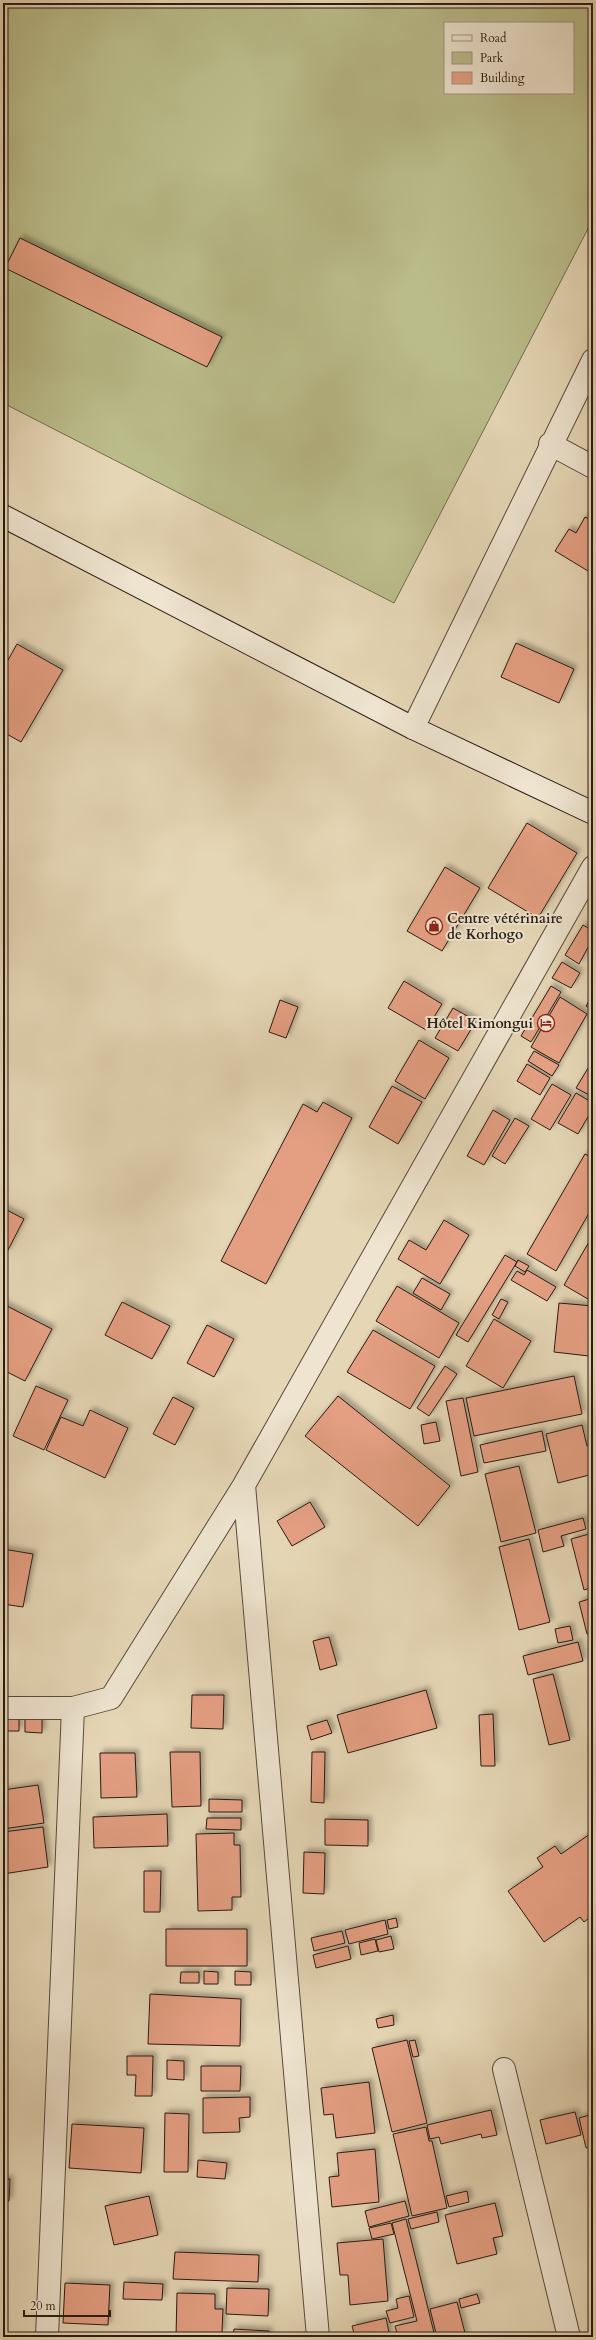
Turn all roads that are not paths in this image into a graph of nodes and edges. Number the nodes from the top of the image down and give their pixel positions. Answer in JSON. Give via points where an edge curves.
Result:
{"nodes":[{"id":1,"x":593,"y":360,"type":"edge"},
{"id":2,"x":550,"y":444,"type":"junction"},
{"id":3,"x":593,"y":466,"type":"edge"},
{"id":4,"x":3,"y":516,"type":"edge"},
{"id":5,"x":413,"y":728,"type":"junction"},
{"id":6,"x":593,"y":813,"type":"edge"},
{"id":7,"x":593,"y":868,"type":"edge"},
{"id":8,"x":244,"y":1484,"type":"junction"},
{"id":9,"x":3,"y":1708,"type":"edge"},
{"id":10,"x":73,"y":1708,"type":"junction"},
{"id":11,"x":504,"y":2069,"type":"dead end"},
{"id":12,"x":47,"y":2337,"type":"edge"},
{"id":13,"x":318,"y":2337,"type":"edge"},
{"id":14,"x":569,"y":2337,"type":"edge"}],
"edges":[{"from":1,"to":2,"type":"street"},
{"from":2,"to":3,"type":"street"},
{"from":2,"to":5,"type":"street"},
{"from":4,"to":5,"type":"street"},
{"from":5,"to":6,"type":"street"},
{"from":7,"to":8,"type":"street"},
{"from":8,"to":10,"type":"street","via":[[111,1698]]},
{"from":8,"to":13,"type":"street"},
{"from":9,"to":10,"type":"street"},
{"from":10,"to":12,"type":"street"},
{"from":11,"to":14,"type":"street"}]}
